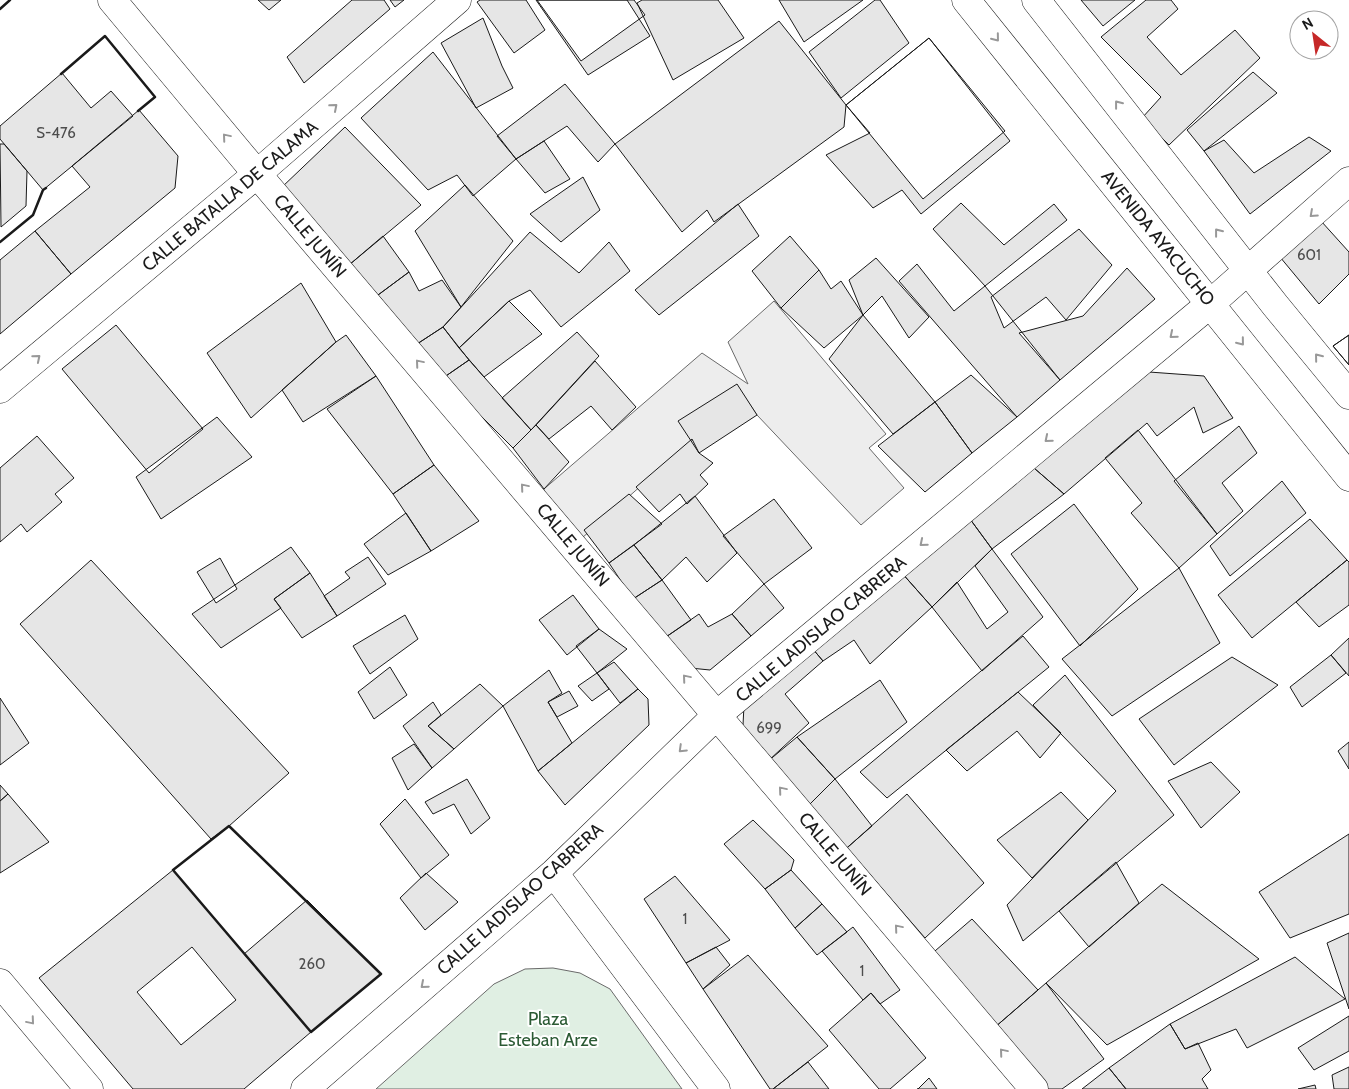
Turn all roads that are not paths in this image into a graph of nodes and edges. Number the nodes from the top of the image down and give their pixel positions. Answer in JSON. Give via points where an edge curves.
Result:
{"nodes":[{"id":1,"x":112,"y":0,"type":"edge"},
{"id":2,"x":457,"y":0,"type":"edge"},
{"id":3,"x":966,"y":0,"type":"edge"},
{"id":4,"x":1036,"y":0,"type":"edge"},
{"id":5,"x":257,"y":174,"type":"junction"},
{"id":6,"x":1349,"y":181,"type":"edge"},
{"id":7,"x":1248,"y":270,"type":"junction"},
{"id":8,"x":1210,"y":304,"type":"junction"},
{"id":9,"x":0,"y":390,"type":"edge"},
{"id":10,"x":1349,"y":395,"type":"edge"},
{"id":11,"x":1349,"y":477,"type":"edge"},
{"id":12,"x":717,"y":715,"type":"junction"},
{"id":13,"x":554,"y":873,"type":"junction"},
{"id":14,"x":0,"y":983,"type":"edge"},
{"id":15,"x":89,"y":1089,"type":"edge"},
{"id":16,"x":304,"y":1089,"type":"edge"},
{"id":17,"x":716,"y":1089,"type":"edge"},
{"id":18,"x":1034,"y":1089,"type":"edge"}],
"edges":[{"from":5,"to":1,"type":"street","name":"CALLE JUNÍN","one_way":true},
{"from":5,"to":2,"type":"street","name":"CALLE BATALLA DE CALAMA","one_way":true},
{"from":3,"to":8,"type":"street","name":"AVENIDA AYACUCHO","one_way":true},
{"from":7,"to":4,"type":"street","one_way":true},
{"from":9,"to":5,"type":"street","name":"CALLE BATALLA DE CALAMA","one_way":true},
{"from":12,"to":5,"type":"street","name":"CALLE JUNÍN","one_way":true},
{"from":6,"to":7,"type":"street","name":"CALLE LADISLAO CABRERA","one_way":true},
{"from":7,"to":8,"type":"street","name":"CALLE LADISLAO CABRERA"},
{"from":10,"to":7,"type":"street","one_way":true},
{"from":8,"to":11,"type":"street","name":"AVENIDA AYACUCHO","one_way":true},
{"from":8,"to":12,"type":"street","name":"CALLE LADISLAO CABRERA","one_way":true},
{"from":12,"to":13,"type":"street","name":"CALLE LADISLAO CABRERA","one_way":true},
{"from":18,"to":12,"type":"street","name":"CALLE JUNÍN","one_way":true},
{"from":13,"to":16,"type":"street","name":"CALLE LADISLAO CABRERA","one_way":true},
{"from":13,"to":17,"type":"street"},
{"from":14,"to":15,"type":"street","one_way":true}]}
